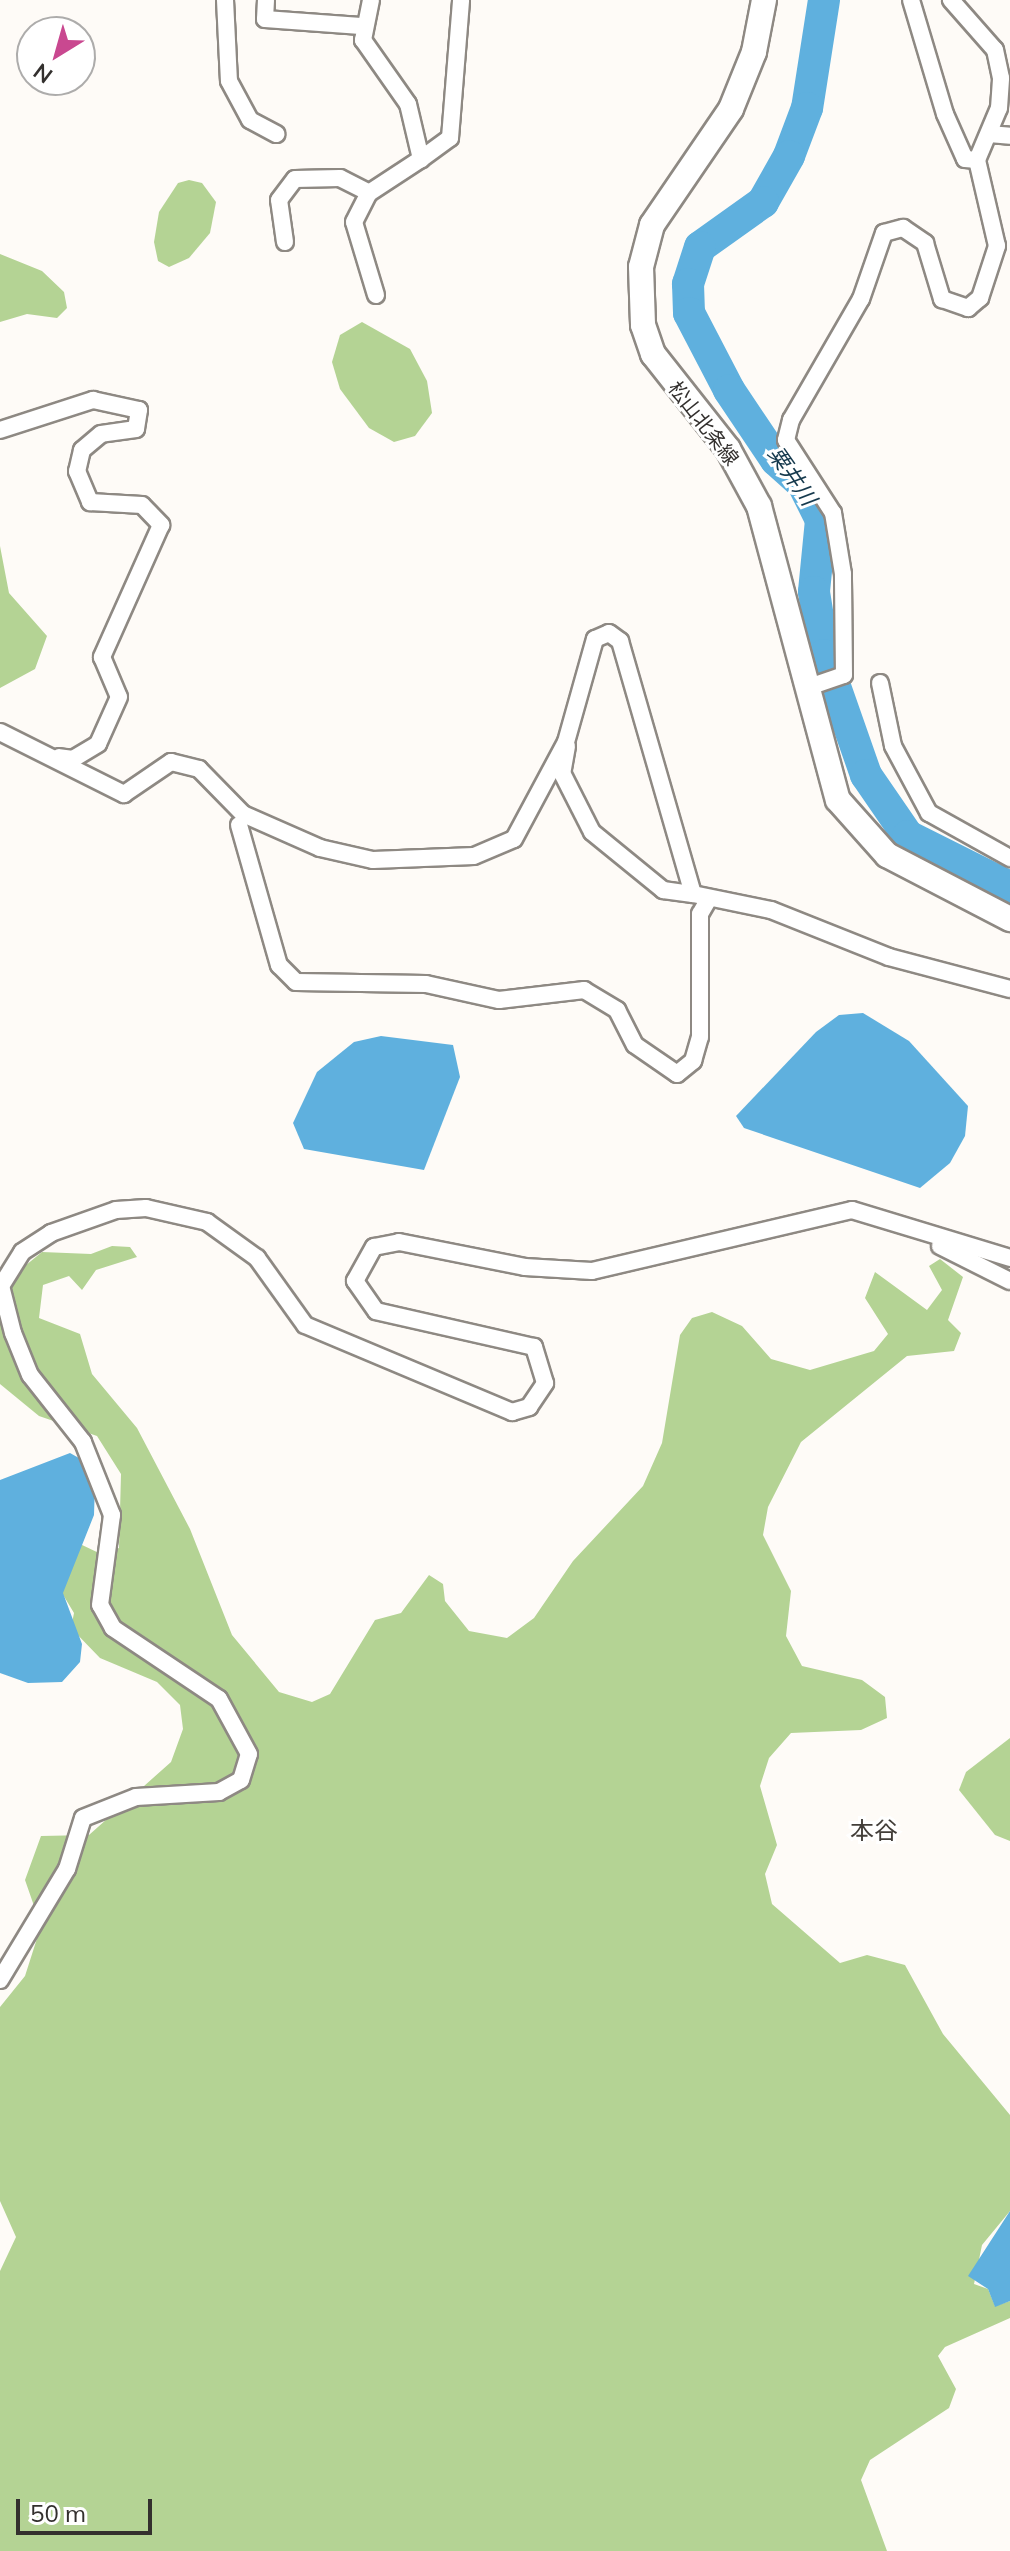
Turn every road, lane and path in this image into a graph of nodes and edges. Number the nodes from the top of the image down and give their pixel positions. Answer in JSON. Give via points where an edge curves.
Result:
{"nodes":[{"id":1,"x":225,"y":0,"type":"edge"},
{"id":2,"x":266,"y":0,"type":"edge"},
{"id":3,"x":371,"y":0,"type":"edge"},
{"id":4,"x":461,"y":0,"type":"edge"},
{"id":5,"x":764,"y":0,"type":"edge"},
{"id":6,"x":911,"y":0,"type":"edge"},
{"id":7,"x":951,"y":0,"type":"edge"},
{"id":8,"x":361,"y":26,"type":"junction"},
{"id":9,"x":276,"y":134,"type":"dead end"},
{"id":10,"x":989,"y":134,"type":"junction"},
{"id":11,"x":1010,"y":136,"type":"edge"},
{"id":12,"x":421,"y":159,"type":"junction"},
{"id":13,"x":977,"y":160,"type":"junction"},
{"id":14,"x":369,"y":193,"type":"junction"},
{"id":15,"x":285,"y":242,"type":"dead end"},
{"id":16,"x":376,"y":295,"type":"dead end"},
{"id":17,"x":0,"y":430,"type":"edge"},
{"id":18,"x":880,"y":683,"type":"dead end"},
{"id":19,"x":814,"y":685,"type":"junction"},
{"id":20,"x":0,"y":732,"type":"edge"},
{"id":21,"x":566,"y":742,"type":"junction"},
{"id":22,"x":46,"y":754,"type":"junction"},
{"id":23,"x":199,"y":769,"type":"junction"},
{"id":24,"x":239,"y":825,"type":"junction"},
{"id":25,"x":292,"y":838,"type":"junction"},
{"id":26,"x":1010,"y":858,"type":"edge"},
{"id":27,"x":700,"y":898,"type":"junction"},
{"id":28,"x":1010,"y":919,"type":"edge"},
{"id":29,"x":1010,"y":989,"type":"edge"},
{"id":30,"x":932,"y":1237,"type":"junction"},
{"id":31,"x":1010,"y":1258,"type":"edge"},
{"id":32,"x":1010,"y":1281,"type":"edge"},
{"id":33,"x":0,"y":1980,"type":"edge"}],
"edges":[{"from":1,"to":9,"type":"street","via":[[229,81],[250,120]]},
{"from":2,"to":8,"type":"street","via":[[265,19]]},
{"from":3,"to":8,"type":"street"},
{"from":4,"to":12,"type":"street","via":[[450,138]]},
{"from":5,"to":19,"type":"main road","name":"松山北条線","via":[[754,52],[731,109],[652,225],[640,297],[653,354],[728,449],[759,506]]},
{"from":6,"to":13,"type":"street","via":[[945,114],[965,159]]},
{"from":7,"to":10,"type":"street","via":[[995,50],[999,108]]},
{"from":8,"to":12,"type":"street","via":[[370,58],[408,104]]},
{"from":10,"to":11,"type":"street"},
{"from":10,"to":13,"type":"street"},
{"from":12,"to":14,"type":"street"},
{"from":13,"to":19,"type":"street","via":[[997,236],[980,298],[968,308],[942,299],[925,243],[903,228],[884,233],[861,299],[811,374],[787,430],[786,440],[833,513],[843,574],[840,677]]},
{"from":14,"to":15,"type":"street","via":[[340,178],[295,179],[279,200]]},
{"from":14,"to":16,"type":"street","via":[[354,222]]},
{"from":17,"to":22,"type":"street","via":[[93,400],[139,410],[136,429],[101,434],[82,450],[77,471],[90,502],[142,505],[161,525],[102,657],[119,697],[98,744],[73,759]]},
{"from":18,"to":26,"type":"street","via":[[893,746],[929,813]]},
{"from":19,"to":28,"type":"main road","name":"松山北条線","via":[[825,766],[854,823],[904,866]]},
{"from":20,"to":22,"type":"street"},
{"from":21,"to":25,"type":"street","via":[[514,839],[474,856],[373,860]]},
{"from":21,"to":27,"type":"street","via":[[562,773],[592,832],[673,896]]},
{"from":21,"to":27,"type":"street","via":[[587,656],[595,639],[609,633],[620,641]]},
{"from":22,"to":23,"type":"street","via":[[124,794],[171,762]]},
{"from":23,"to":24,"type":"street","via":[[202,789]]},
{"from":23,"to":25,"type":"street","via":[[228,803]]},
{"from":24,"to":25,"type":"street"},
{"from":24,"to":27,"type":"street","via":[[279,965],[296,982],[426,984],[499,1000],[584,990],[602,996],[635,1045],[677,1074],[693,1061],[700,1037]]},
{"from":27,"to":29,"type":"street","via":[[771,910],[889,957]]},
{"from":30,"to":31,"type":"street"},
{"from":30,"to":32,"type":"street"},
{"from":30,"to":33,"type":"street","via":[[852,1210],[592,1271],[525,1267],[399,1242],[374,1247],[355,1281],[376,1311],[534,1347],[545,1383],[529,1407],[512,1412],[305,1325],[257,1258],[207,1222],[146,1208],[116,1210],[51,1233],[22,1252],[1,1286],[8,1319],[30,1375],[83,1442],[112,1515],[100,1605],[113,1628],[219,1699],[249,1754],[241,1780],[219,1792],[136,1797],[83,1818],[67,1869]]}]}
